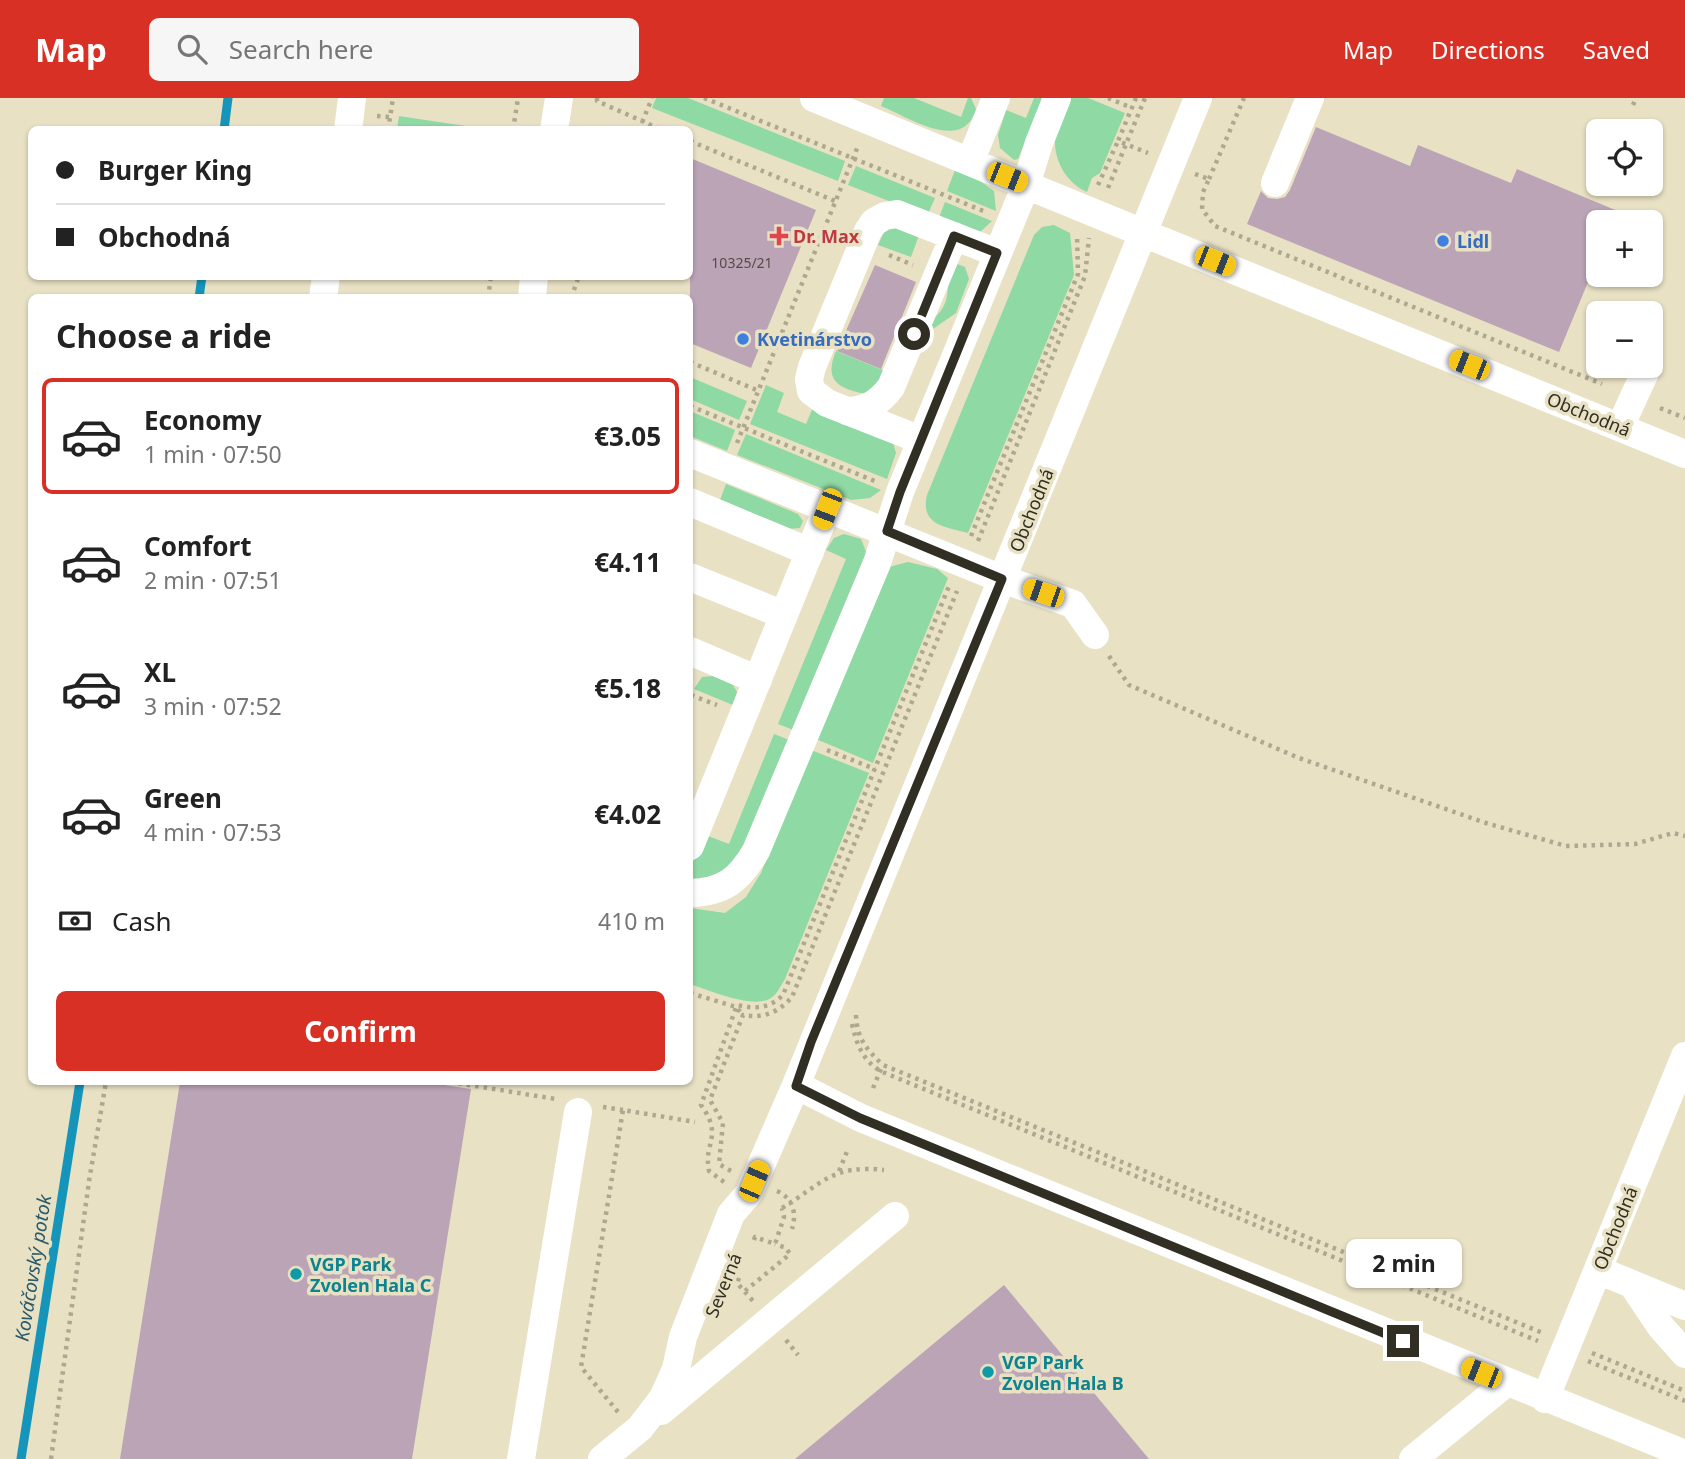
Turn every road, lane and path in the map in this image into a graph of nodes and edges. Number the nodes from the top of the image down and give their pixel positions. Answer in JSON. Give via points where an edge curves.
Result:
{"nodes":[{"id":1,"x":352,"y":98,"type":"edge"},
{"id":2,"x":393,"y":98,"type":"edge"},
{"id":3,"x":518,"y":98,"type":"edge"},
{"id":4,"x":559,"y":98,"type":"edge"},
{"id":5,"x":597,"y":98,"type":"edge"},
{"id":6,"x":652,"y":98,"type":"edge"},
{"id":7,"x":704,"y":98,"type":"edge"},
{"id":8,"x":814,"y":98,"type":"edge"},
{"id":9,"x":996,"y":98,"type":"edge"},
{"id":10,"x":1057,"y":98,"type":"edge"},
{"id":11,"x":1108,"y":98,"type":"edge"},
{"id":12,"x":1136,"y":98,"type":"edge"},
{"id":13,"x":1145,"y":98,"type":"edge"},
{"id":14,"x":1198,"y":98,"type":"edge"},
{"id":15,"x":1244,"y":98,"type":"edge"},
{"id":16,"x":1310,"y":98,"type":"edge"},
{"id":17,"x":1636,"y":98,"type":"edge"},
{"id":18,"x":1633,"y":105,"type":"dead end"},
{"id":19,"x":1132,"y":108,"type":"junction"},
{"id":20,"x":642,"y":121,"type":"junction"},
{"id":21,"x":348,"y":126,"type":"edge"},
{"id":22,"x":389,"y":126,"type":"edge"},
{"id":23,"x":514,"y":126,"type":"edge"},
{"id":24,"x":555,"y":126,"type":"edge"},
{"id":25,"x":640,"y":126,"type":"edge"},
{"id":26,"x":653,"y":126,"type":"edge"},
{"id":27,"x":1118,"y":141,"type":"junction"},
{"id":28,"x":693,"y":142,"type":"edge"},
{"id":29,"x":1125,"y":144,"type":"junction"},
{"id":30,"x":1156,"y":157,"type":"dead end"},
{"id":31,"x":853,"y":159,"type":"junction"},
{"id":32,"x":970,"y":162,"type":"junction"},
{"id":33,"x":1189,"y":171,"type":"dead end"},
{"id":34,"x":1209,"y":179,"type":"junction"},
{"id":35,"x":1275,"y":183,"type":"dead end"},
{"id":36,"x":1026,"y":185,"type":"junction"},
{"id":37,"x":835,"y":201,"type":"junction"},
{"id":38,"x":1089,"y":212,"type":"junction"},
{"id":39,"x":995,"y":216,"type":"dead end"},
{"id":40,"x":1143,"y":233,"type":"junction"},
{"id":41,"x":954,"y":236,"type":"junction"},
{"id":42,"x":876,"y":250,"type":"dead end"},
{"id":43,"x":997,"y":253,"type":"junction"},
{"id":44,"x":918,"y":254,"type":"dead end"},
{"id":45,"x":693,"y":363,"type":"edge"},
{"id":46,"x":1643,"y":378,"type":"edge"},
{"id":47,"x":1602,"y":384,"type":"dead end"},
{"id":48,"x":759,"y":391,"type":"junction"},
{"id":49,"x":693,"y":407,"type":"edge"},
{"id":50,"x":1656,"y":407,"type":"dead end"},
{"id":51,"x":847,"y":411,"type":"junction"},
{"id":52,"x":1685,"y":418,"type":"edge"},
{"id":53,"x":1620,"y":427,"type":"junction"},
{"id":54,"x":743,"y":428,"type":"junction"},
{"id":55,"x":921,"y":440,"type":"junction"},
{"id":56,"x":693,"y":454,"type":"edge"},
{"id":57,"x":1685,"y":454,"type":"edge"},
{"id":58,"x":885,"y":485,"type":"dead end"},
{"id":59,"x":693,"y":503,"type":"edge"},
{"id":60,"x":827,"y":509,"type":"junction"},
{"id":61,"x":887,"y":531,"type":"junction"},
{"id":62,"x":810,"y":552,"type":"junction"},
{"id":63,"x":962,"y":563,"type":"junction"},
{"id":64,"x":693,"y":578,"type":"edge"},
{"id":65,"x":1002,"y":579,"type":"junction"},
{"id":66,"x":784,"y":615,"type":"junction"},
{"id":67,"x":1095,"y":635,"type":"joint"},
{"id":68,"x":693,"y":667,"type":"edge"},
{"id":69,"x":693,"y":670,"type":"edge"},
{"id":70,"x":758,"y":680,"type":"junction"},
{"id":71,"x":721,"y":706,"type":"dead end"},
{"id":72,"x":826,"y":749,"type":"dead end"},
{"id":73,"x":875,"y":769,"type":"junction"},
{"id":74,"x":1685,"y":836,"type":"edge"},
{"id":75,"x":693,"y":839,"type":"edge"},
{"id":76,"x":693,"y":893,"type":"edge"},
{"id":77,"x":794,"y":969,"type":"junction"},
{"id":78,"x":803,"y":972,"type":"junction"},
{"id":79,"x":811,"y":976,"type":"dead end"},
{"id":80,"x":799,"y":984,"type":"junction"},
{"id":81,"x":693,"y":994,"type":"edge"},
{"id":82,"x":844,"y":1004,"type":"junction"},
{"id":83,"x":736,"y":1007,"type":"junction"},
{"id":84,"x":743,"y":1015,"type":"junction"},
{"id":85,"x":1685,"y":1056,"type":"edge"},
{"id":86,"x":882,"y":1068,"type":"junction"},
{"id":87,"x":105,"y":1085,"type":"edge"},
{"id":88,"x":466,"y":1085,"type":"edge"},
{"id":89,"x":796,"y":1086,"type":"junction"},
{"id":90,"x":873,"y":1088,"type":"dead end"},
{"id":91,"x":581,"y":1106,"type":"junction"},
{"id":92,"x":623,"y":1110,"type":"junction"},
{"id":93,"x":695,"y":1122,"type":"dead end"},
{"id":94,"x":848,"y":1149,"type":"dead end"},
{"id":95,"x":884,"y":1170,"type":"dead end"},
{"id":96,"x":839,"y":1172,"type":"junction"},
{"id":97,"x":745,"y":1186,"type":"junction"},
{"id":98,"x":791,"y":1203,"type":"junction"},
{"id":99,"x":895,"y":1216,"type":"dead end"},
{"id":100,"x":792,"y":1229,"type":"dead end"},
{"id":101,"x":775,"y":1244,"type":"junction"},
{"id":102,"x":751,"y":1248,"type":"dead end"},
{"id":103,"x":1598,"y":1270,"type":"junction"},
{"id":104,"x":742,"y":1271,"type":"dead end"},
{"id":105,"x":1632,"y":1284,"type":"junction"},
{"id":106,"x":745,"y":1291,"type":"junction"},
{"id":107,"x":1685,"y":1306,"type":"edge"},
{"id":108,"x":770,"y":1321,"type":"junction"},
{"id":109,"x":1566,"y":1346,"type":"junction"},
{"id":110,"x":1685,"y":1354,"type":"edge"},
{"id":111,"x":798,"y":1355,"type":"dead end"},
{"id":112,"x":1506,"y":1383,"type":"junction"},
{"id":113,"x":1685,"y":1391,"type":"edge"},
{"id":114,"x":1545,"y":1399,"type":"junction"},
{"id":115,"x":1685,"y":1401,"type":"edge"},
{"id":116,"x":638,"y":1431,"type":"junction"},
{"id":117,"x":1685,"y":1454,"type":"edge"},
{"id":118,"x":51,"y":1459,"type":"edge"},
{"id":119,"x":521,"y":1459,"type":"edge"},
{"id":120,"x":603,"y":1459,"type":"edge"},
{"id":121,"x":1413,"y":1459,"type":"edge"}],
"edges":[{"from":1,"to":21,"type":"lane"},
{"from":2,"to":22,"type":"path"},
{"from":3,"to":23,"type":"path"},
{"from":4,"to":24,"type":"lane"},
{"from":5,"to":20,"type":"path"},
{"from":6,"to":20,"type":"path"},
{"from":7,"to":31,"type":"path"},
{"from":8,"to":32,"type":"lane"},
{"from":9,"to":32,"type":"lane"},
{"from":10,"to":36,"type":"lane"},
{"from":11,"to":19,"type":"path"},
{"from":12,"to":19,"type":"path"},
{"from":13,"to":29,"type":"path"},
{"from":14,"to":40,"type":"lane","name":"Obchodná"},
{"from":15,"to":34,"type":"path"},
{"from":16,"to":35,"type":"lane"},
{"from":17,"to":18,"type":"path"},
{"from":19,"to":27,"type":"path"},
{"from":20,"to":25,"type":"path"},
{"from":20,"to":26,"type":"path"},
{"from":27,"to":29,"type":"path"},
{"from":27,"to":38,"type":"path"},
{"from":28,"to":37,"type":"path"},
{"from":29,"to":30,"type":"path"},
{"from":29,"to":38,"type":"path"},
{"from":31,"to":37,"type":"path"},
{"from":31,"to":39,"type":"path"},
{"from":32,"to":36,"type":"lane"},
{"from":33,"to":34,"type":"path"},
{"from":34,"to":47,"type":"path","via":[[1202,209],[1215,226]]},
{"from":36,"to":38,"type":"lane"},
{"from":36,"to":43,"type":"lane"},
{"from":37,"to":48,"type":"path"},
{"from":38,"to":40,"type":"lane"},
{"from":38,"to":63,"type":"path","via":[[1078,274]]},
{"from":38,"to":63,"type":"path","via":[[1084,276]]},
{"from":40,"to":53,"type":"lane","name":"Obchodná"},
{"from":40,"to":65,"type":"lane","name":"Obchodná"},
{"from":41,"to":43,"type":"lane"},
{"from":41,"to":51,"type":"lane","via":[[891,387],[870,406]]},
{"from":41,"to":51,"type":"lane","via":[[897,214],[874,222],[868,231],[809,379],[817,398]]},
{"from":42,"to":44,"type":"path","via":[[914,265]]},
{"from":43,"to":55,"type":"lane"},
{"from":45,"to":48,"type":"path"},
{"from":46,"to":53,"type":"lane"},
{"from":48,"to":54,"type":"path"},
{"from":49,"to":54,"type":"path"},
{"from":50,"to":52,"type":"path"},
{"from":51,"to":55,"type":"lane"},
{"from":53,"to":57,"type":"lane","name":"Obchodná"},
{"from":54,"to":58,"type":"path"},
{"from":55,"to":61,"type":"lane"},
{"from":56,"to":60,"type":"lane"},
{"from":59,"to":62,"type":"lane"},
{"from":60,"to":61,"type":"lane"},
{"from":60,"to":62,"type":"lane"},
{"from":61,"to":63,"type":"lane"},
{"from":61,"to":76,"type":"lane","via":[[756,851],[731,882]]},
{"from":62,"to":66,"type":"lane"},
{"from":63,"to":65,"type":"lane"},
{"from":63,"to":73,"type":"path"},
{"from":63,"to":78,"type":"path"},
{"from":64,"to":66,"type":"lane"},
{"from":65,"to":67,"type":"lane","via":[[1073,604]]},
{"from":65,"to":82,"type":"lane","name":"Obchodná"},
{"from":66,"to":70,"type":"lane"},
{"from":67,"to":74,"type":"path","via":[[1129,685],[1299,758],[1486,823],[1566,846],[1635,844],[1673,833]]},
{"from":68,"to":70,"type":"lane"},
{"from":69,"to":71,"type":"path"},
{"from":70,"to":75,"type":"lane"},
{"from":72,"to":73,"type":"path"},
{"from":73,"to":77,"type":"path"},
{"from":77,"to":78,"type":"path"},
{"from":77,"to":83,"type":"path","via":[[776,1002],[759,1008]]},
{"from":78,"to":79,"type":"path"},
{"from":78,"to":80,"type":"path"},
{"from":80,"to":82,"type":"path"},
{"from":80,"to":84,"type":"path","via":[[778,1009],[761,1016]]},
{"from":81,"to":83,"type":"path"},
{"from":82,"to":86,"type":"path","via":[[863,1047]]},
{"from":82,"to":86,"type":"path","via":[[850,1006],[860,1051],[868,1063]]},
{"from":82,"to":89,"type":"lane","name":"Obchodná"},
{"from":83,"to":84,"type":"path"},
{"from":83,"to":97,"type":"path","via":[[701,1105],[712,1125],[709,1171]]},
{"from":84,"to":97,"type":"path","via":[[710,1100],[723,1123],[719,1164]]},
{"from":85,"to":103,"type":"lane","name":"Obchodná"},
{"from":86,"to":90,"type":"path"},
{"from":86,"to":109,"type":"path"},
{"from":86,"to":109,"type":"path"},
{"from":87,"to":118,"type":"path"},
{"from":88,"to":91,"type":"path"},
{"from":89,"to":97,"type":"lane","name":"Severná"},
{"from":89,"to":112,"type":"lane","via":[[860,1118]]},
{"from":91,"to":92,"type":"path"},
{"from":91,"to":119,"type":"lane"},
{"from":92,"to":93,"type":"path"},
{"from":92,"to":116,"type":"path","via":[[581,1367]]},
{"from":94,"to":96,"type":"path"},
{"from":95,"to":96,"type":"path"},
{"from":96,"to":98,"type":"path"},
{"from":97,"to":98,"type":"path","via":[[783,1193]]},
{"from":97,"to":116,"type":"lane","name":"Severná","via":[[682,1337],[676,1369],[663,1398]]},
{"from":98,"to":100,"type":"path"},
{"from":98,"to":101,"type":"path","via":[[782,1208],[784,1217]]},
{"from":99,"to":108,"type":"lane"},
{"from":101,"to":102,"type":"path","via":[[755,1237]]},
{"from":101,"to":106,"type":"path","via":[[790,1254]]},
{"from":103,"to":105,"type":"lane"},
{"from":103,"to":109,"type":"lane","name":"Obchodná"},
{"from":104,"to":106,"type":"path","via":[[737,1283]]},
{"from":105,"to":107,"type":"lane"},
{"from":105,"to":110,"type":"lane"},
{"from":106,"to":108,"type":"path"},
{"from":108,"to":111,"type":"path"},
{"from":108,"to":116,"type":"lane"},
{"from":109,"to":113,"type":"path"},
{"from":109,"to":114,"type":"lane","name":"Obchodná"},
{"from":109,"to":115,"type":"path"},
{"from":112,"to":114,"type":"lane"},
{"from":112,"to":121,"type":"lane"},
{"from":114,"to":117,"type":"lane"},
{"from":116,"to":120,"type":"lane","name":"Severná"}]}
